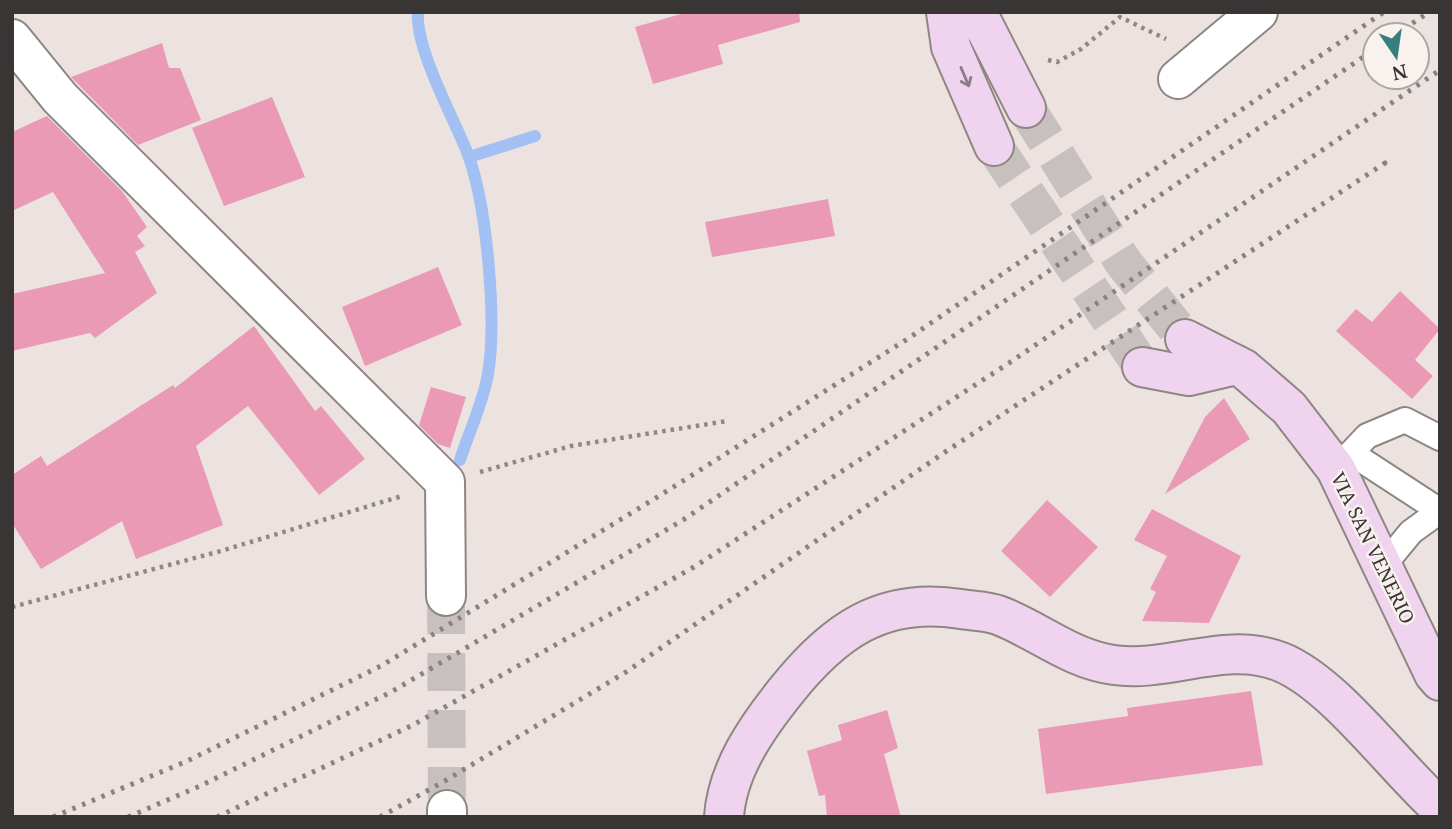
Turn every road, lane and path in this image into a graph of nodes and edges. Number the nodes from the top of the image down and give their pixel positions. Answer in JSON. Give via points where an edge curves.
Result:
{"nodes":[{"id":1,"x":946,"y":12,"type":"edge"},
{"id":2,"x":1258,"y":12,"type":"edge"},
{"id":3,"x":985,"y":28,"type":"edge"},
{"id":4,"x":12,"y":38,"type":"edge"},
{"id":5,"x":1188,"y":71,"type":"joint"},
{"id":6,"x":1026,"y":108,"type":"tunnel mouth"},
{"id":7,"x":994,"y":146,"type":"tunnel mouth"},
{"id":8,"x":1185,"y":339,"type":"tunnel mouth"},
{"id":9,"x":1236,"y":365,"type":"junction"},
{"id":10,"x":1142,"y":367,"type":"dead end"},
{"id":11,"x":727,"y":421,"type":"dead end"},
{"id":12,"x":1440,"y":438,"type":"edge"},
{"id":13,"x":1344,"y":461,"type":"junction"},
{"id":14,"x":446,"y":482,"type":"junction"},
{"id":15,"x":1440,"y":511,"type":"edge"},
{"id":16,"x":1383,"y":566,"type":"junction"},
{"id":17,"x":446,"y":596,"type":"tunnel mouth"},
{"id":18,"x":12,"y":607,"type":"edge"},
{"id":19,"x":1440,"y":681,"type":"edge"},
{"id":20,"x":1440,"y":808,"type":"edge"},
{"id":21,"x":724,"y":817,"type":"edge"}],
"edges":[{"from":1,"to":7,"type":"street","one_way":true,"via":[[951,47]]},
{"from":2,"to":5,"type":"street"},
{"from":3,"to":5,"type":"path","via":[[1024,61],[1057,62],[1120,17],[1172,42]]},
{"from":3,"to":6,"type":"street"},
{"from":4,"to":14,"type":"street","via":[[78,117]]},
{"from":8,"to":9,"type":"street","name":"VIA SAN VENERIO"},
{"from":9,"to":10,"type":"street","via":[[1189,376]]},
{"from":9,"to":13,"type":"street","name":"VIA SAN VENERIO"},
{"from":11,"to":14,"type":"path","via":[[571,446]]},
{"from":12,"to":13,"type":"lane","via":[[1405,420],[1367,436]]},
{"from":13,"to":15,"type":"lane"},
{"from":13,"to":16,"type":"street","name":"VIA SAN VENERIO"},
{"from":14,"to":17,"type":"street"},
{"from":14,"to":18,"type":"path","via":[[221,551]]},
{"from":15,"to":16,"type":"lane","via":[[1411,532]]},
{"from":16,"to":19,"type":"street","name":"VIA SAN VENERIO"},
{"from":20,"to":21,"type":"street","via":[[1327,693],[1279,661],[1237,654],[1151,666],[1113,665],[1068,652],[997,615],[947,607],[904,607],[861,621],[813,657],[754,735],[725,797]]}]}
